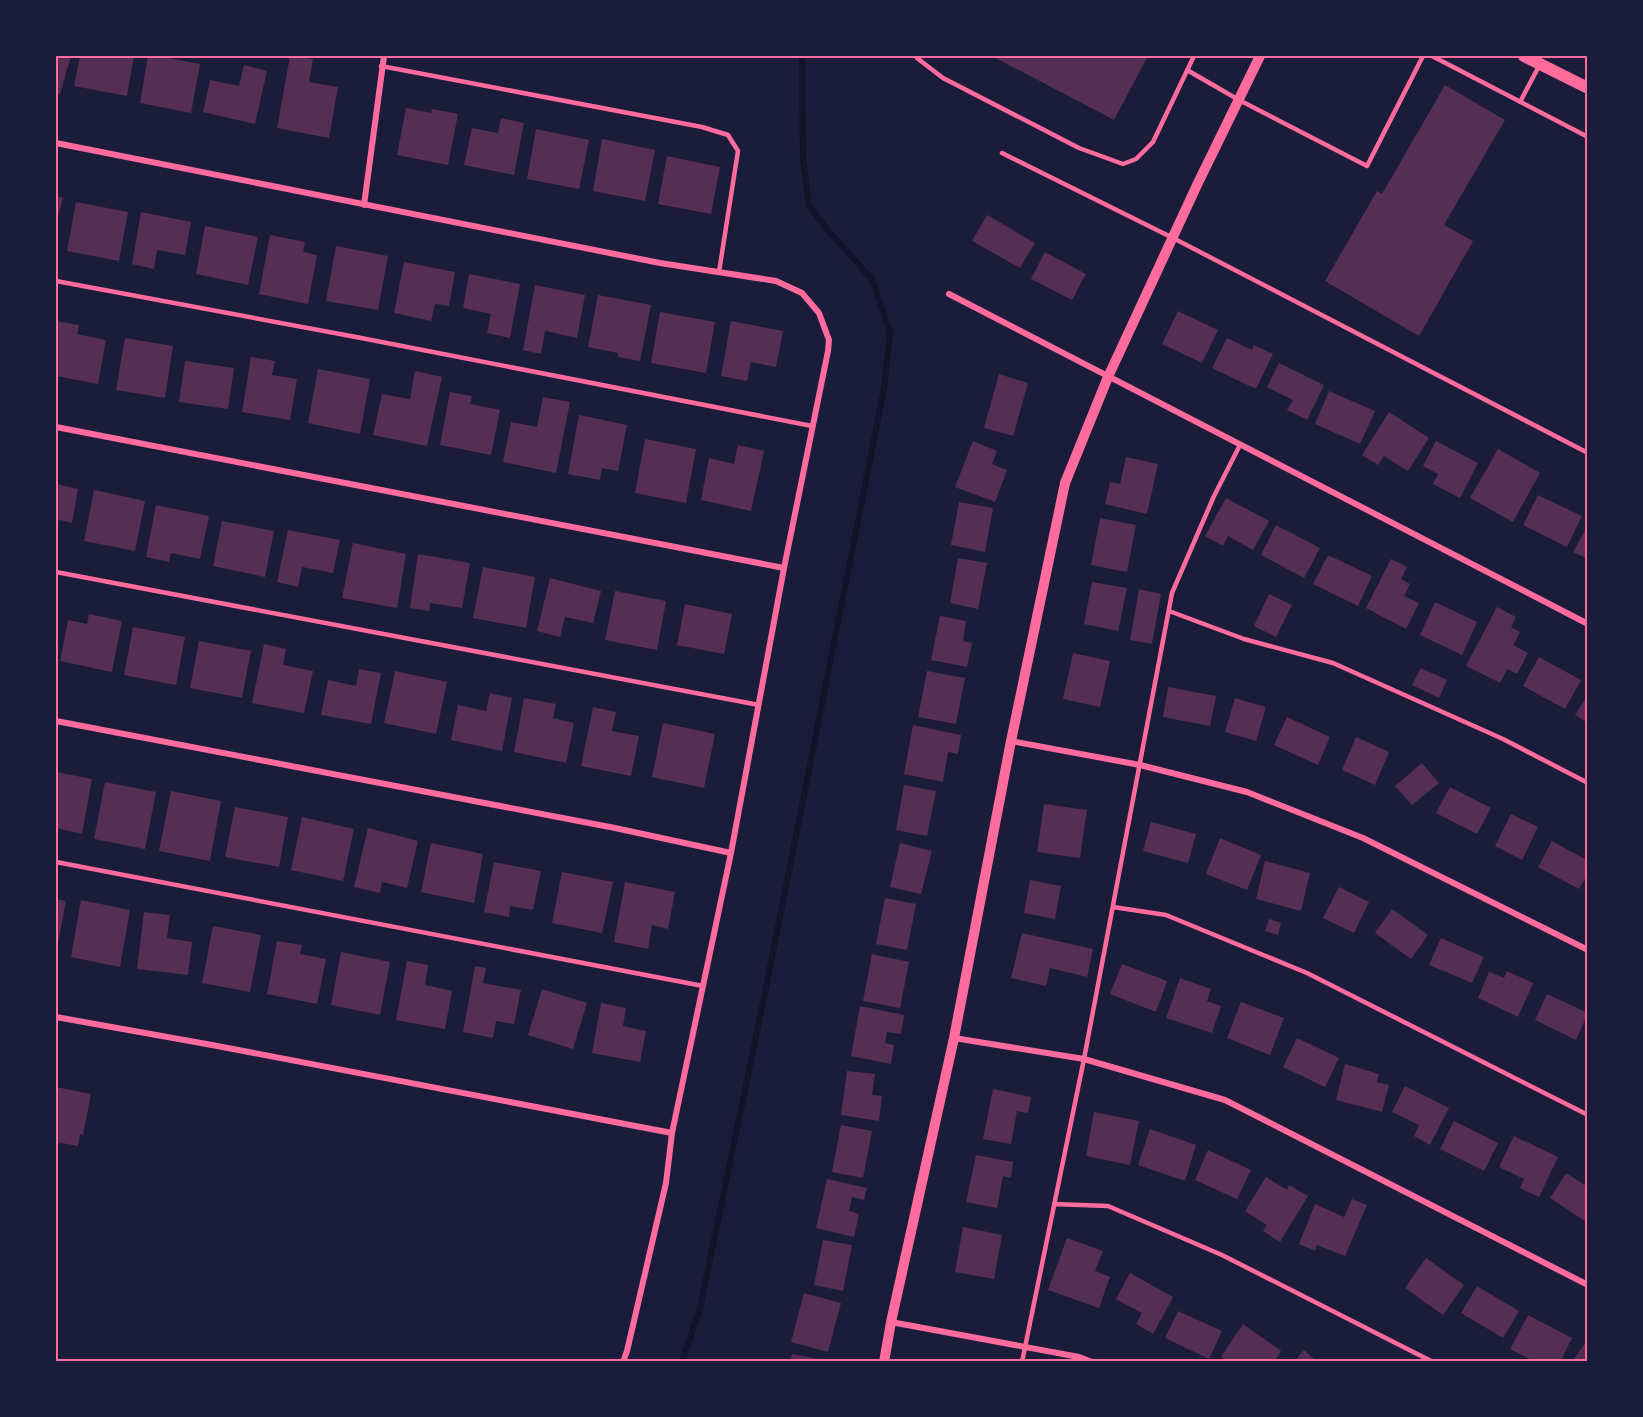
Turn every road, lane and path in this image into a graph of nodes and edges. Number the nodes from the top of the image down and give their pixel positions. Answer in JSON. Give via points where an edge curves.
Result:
{"nodes":[{"id":1,"x":384,"y":56,"type":"edge"},
{"id":2,"x":916,"y":56,"type":"edge"},
{"id":3,"x":1194,"y":56,"type":"edge"},
{"id":4,"x":1260,"y":56,"type":"edge"},
{"id":5,"x":1423,"y":56,"type":"edge"},
{"id":6,"x":1432,"y":56,"type":"edge"},
{"id":7,"x":1524,"y":56,"type":"edge"},
{"id":8,"x":1540,"y":64,"type":"junction"},
{"id":9,"x":381,"y":66,"type":"junction"},
{"id":10,"x":1187,"y":70,"type":"junction"},
{"id":11,"x":1587,"y":88,"type":"edge"},
{"id":12,"x":1239,"y":100,"type":"junction"},
{"id":13,"x":1520,"y":102,"type":"junction"},
{"id":14,"x":1587,"y":137,"type":"edge"},
{"id":15,"x":56,"y":143,"type":"edge"},
{"id":16,"x":1002,"y":153,"type":"dead end"},
{"id":17,"x":364,"y":205,"type":"junction"},
{"id":18,"x":1173,"y":238,"type":"junction"},
{"id":19,"x":719,"y":272,"type":"junction"},
{"id":20,"x":56,"y":281,"type":"edge"},
{"id":21,"x":949,"y":294,"type":"dead end"},
{"id":22,"x":1108,"y":377,"type":"junction"},
{"id":23,"x":812,"y":426,"type":"junction"},
{"id":24,"x":56,"y":427,"type":"edge"},
{"id":25,"x":1240,"y":445,"type":"junction"},
{"id":26,"x":1587,"y":453,"type":"edge"},
{"id":27,"x":784,"y":568,"type":"junction"},
{"id":28,"x":56,"y":572,"type":"edge"},
{"id":29,"x":1169,"y":611,"type":"junction"},
{"id":30,"x":1587,"y":624,"type":"edge"},
{"id":31,"x":759,"y":705,"type":"junction"},
{"id":32,"x":56,"y":722,"type":"edge"},
{"id":33,"x":1011,"y":741,"type":"junction"},
{"id":34,"x":1140,"y":765,"type":"junction"},
{"id":35,"x":1587,"y":783,"type":"edge"},
{"id":36,"x":731,"y":853,"type":"junction"},
{"id":37,"x":56,"y":862,"type":"edge"},
{"id":38,"x":1113,"y":907,"type":"junction"},
{"id":39,"x":1587,"y":950,"type":"edge"},
{"id":40,"x":703,"y":986,"type":"junction"},
{"id":41,"x":56,"y":1017,"type":"edge"},
{"id":42,"x":954,"y":1038,"type":"junction"},
{"id":43,"x":1084,"y":1059,"type":"junction"},
{"id":44,"x":1587,"y":1115,"type":"edge"},
{"id":45,"x":672,"y":1133,"type":"junction"},
{"id":46,"x":1054,"y":1204,"type":"junction"},
{"id":47,"x":1587,"y":1285,"type":"edge"},
{"id":48,"x":891,"y":1322,"type":"junction"},
{"id":49,"x":1025,"y":1347,"type":"junction"},
{"id":50,"x":623,"y":1362,"type":"edge"},
{"id":51,"x":884,"y":1362,"type":"edge"},
{"id":52,"x":1022,"y":1362,"type":"edge"},
{"id":53,"x":1092,"y":1362,"type":"edge"},
{"id":54,"x":1433,"y":1362,"type":"edge"}],
"edges":[{"from":1,"to":9,"type":"street"},
{"from":2,"to":10,"type":"lane","via":[[942,78],[1079,148],[1122,164],[1136,159],[1153,142]]},
{"from":3,"to":10,"type":"lane"},
{"from":4,"to":12,"type":"street"},
{"from":5,"to":12,"type":"lane","via":[[1366,165]]},
{"from":6,"to":13,"type":"lane"},
{"from":7,"to":8,"type":"main road"},
{"from":8,"to":11,"type":"main road"},
{"from":8,"to":13,"type":"lane"},
{"from":9,"to":17,"type":"street"},
{"from":9,"to":19,"type":"lane","via":[[728,135],[738,151]]},
{"from":10,"to":12,"type":"lane"},
{"from":12,"to":18,"type":"street"},
{"from":13,"to":14,"type":"lane"},
{"from":15,"to":17,"type":"street"},
{"from":16,"to":18,"type":"lane"},
{"from":17,"to":19,"type":"street"},
{"from":18,"to":22,"type":"street"},
{"from":18,"to":26,"type":"lane"},
{"from":19,"to":23,"type":"street","via":[[776,281],[802,293],[819,313],[829,340]]},
{"from":20,"to":23,"type":"lane"},
{"from":21,"to":22,"type":"street"},
{"from":22,"to":25,"type":"street"},
{"from":22,"to":33,"type":"street","via":[[1065,483]]},
{"from":23,"to":27,"type":"street"},
{"from":24,"to":27,"type":"street"},
{"from":25,"to":29,"type":"lane","via":[[1172,593]]},
{"from":25,"to":30,"type":"street"},
{"from":27,"to":31,"type":"street"},
{"from":28,"to":31,"type":"lane"},
{"from":29,"to":34,"type":"lane"},
{"from":29,"to":35,"type":"lane","via":[[1244,639],[1333,663],[1503,739]]},
{"from":31,"to":36,"type":"street"},
{"from":32,"to":36,"type":"street"},
{"from":33,"to":34,"type":"street"},
{"from":33,"to":42,"type":"street"},
{"from":34,"to":38,"type":"lane"},
{"from":34,"to":39,"type":"street","via":[[1247,792],[1353,834]]},
{"from":36,"to":40,"type":"street"},
{"from":37,"to":40,"type":"lane"},
{"from":38,"to":43,"type":"lane"},
{"from":38,"to":44,"type":"lane","via":[[1166,915],[1306,973]]},
{"from":40,"to":45,"type":"street"},
{"from":41,"to":45,"type":"street"},
{"from":42,"to":43,"type":"street"},
{"from":42,"to":48,"type":"street"},
{"from":43,"to":46,"type":"lane"},
{"from":43,"to":47,"type":"street","via":[[1225,1100]]},
{"from":45,"to":50,"type":"street","via":[[666,1183]]},
{"from":46,"to":49,"type":"lane"},
{"from":46,"to":54,"type":"lane","via":[[1108,1206],[1222,1255]]},
{"from":48,"to":49,"type":"street"},
{"from":48,"to":51,"type":"street"},
{"from":49,"to":52,"type":"lane"},
{"from":49,"to":53,"type":"street"}]}
